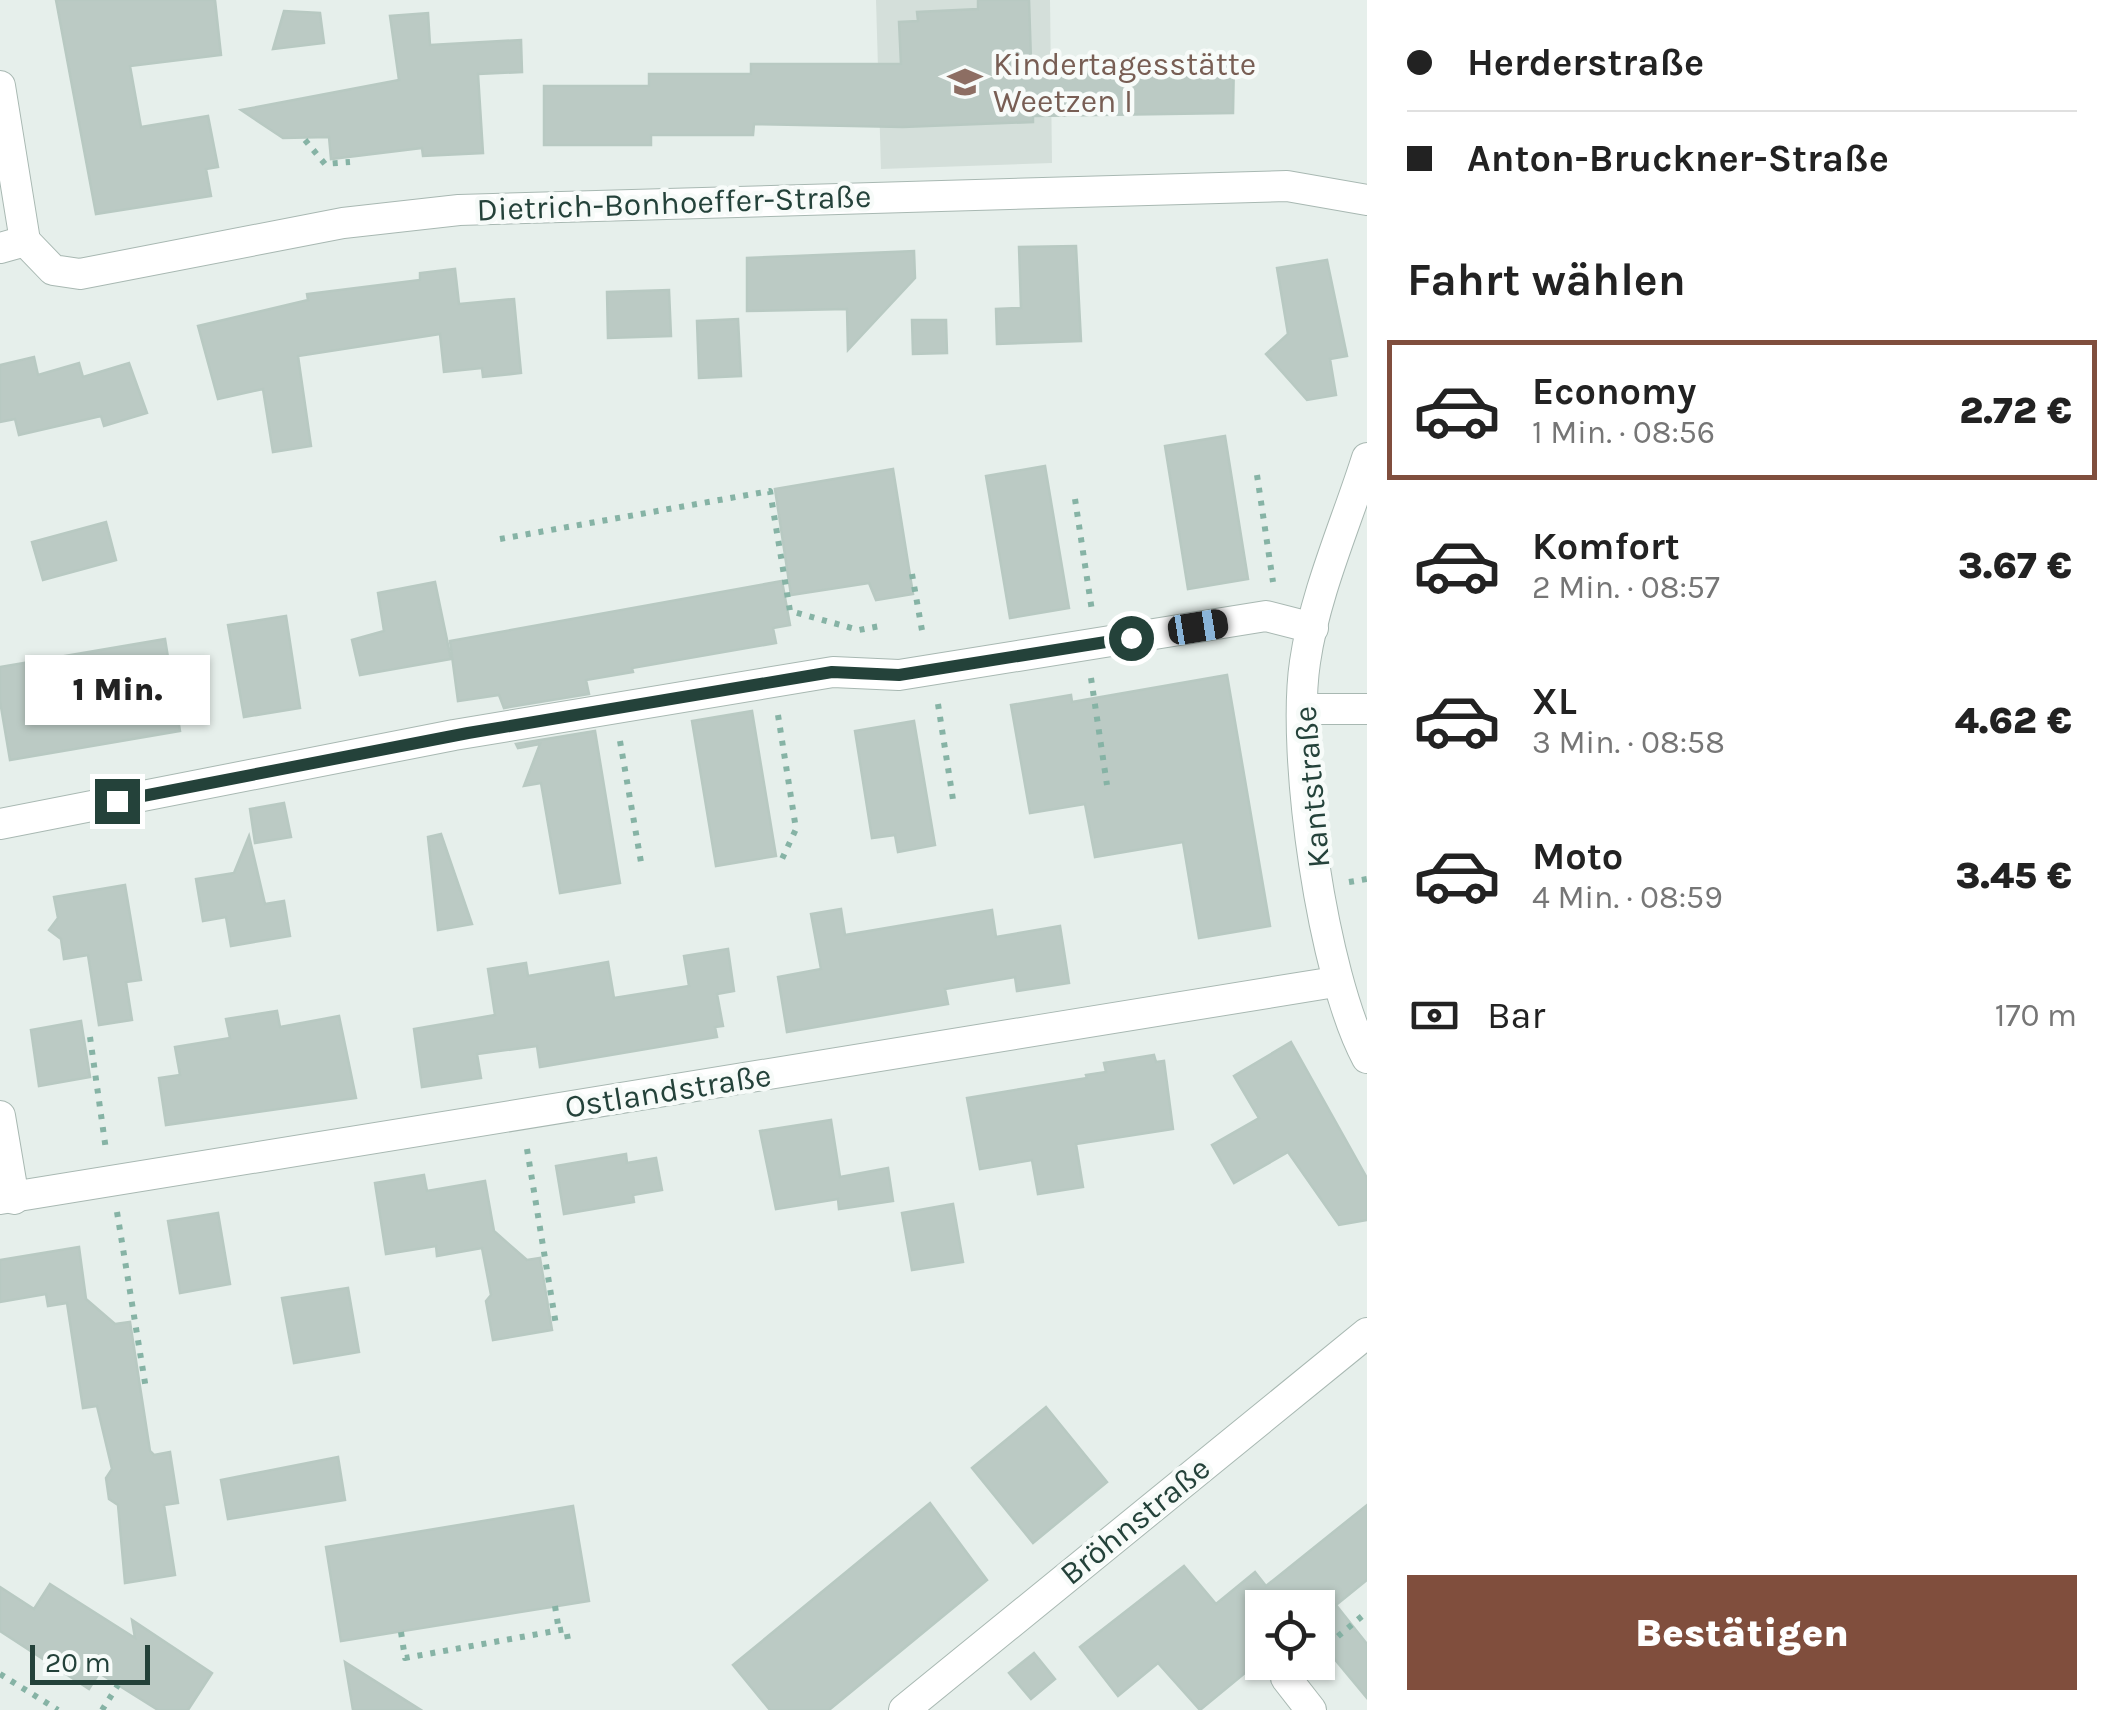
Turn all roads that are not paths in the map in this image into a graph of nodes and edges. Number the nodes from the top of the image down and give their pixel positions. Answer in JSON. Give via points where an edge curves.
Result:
{"nodes":[{"id":1,"x":0,"y":86,"type":"edge"},
{"id":2,"x":1367,"y":200,"type":"edge"},
{"id":3,"x":12,"y":244,"type":"edge"},
{"id":4,"x":1367,"y":458,"type":"edge"},
{"id":5,"x":1313,"y":628,"type":"junction"},
{"id":6,"x":1367,"y":709,"type":"edge"},
{"id":7,"x":1302,"y":710,"type":"junction"},
{"id":8,"x":0,"y":824,"type":"edge"},
{"id":9,"x":1335,"y":982,"type":"junction"},
{"id":10,"x":1367,"y":1058,"type":"edge"},
{"id":11,"x":0,"y":1116,"type":"edge"},
{"id":12,"x":7,"y":1199,"type":"edge"},
{"id":13,"x":1367,"y":1332,"type":"edge"},
{"id":14,"x":1288,"y":1680,"type":"edge"},
{"id":15,"x":904,"y":1710,"type":"edge"},
{"id":16,"x":1311,"y":1710,"type":"edge"}],
"edges":[{"from":1,"to":3,"type":"street"},
{"from":2,"to":3,"type":"street","name":"Dietrich-Bonhoeffer-Straße","via":[[1287,186],[458,210],[344,224],[80,274],[53,270]]},
{"from":4,"to":5,"type":"street","name":"Kantstraße"},
{"from":5,"to":7,"type":"street","name":"Kantstraße"},
{"from":5,"to":8,"type":"street","via":[[1266,616],[899,675],[832,672],[418,742]]},
{"from":6,"to":7,"type":"street"},
{"from":7,"to":9,"type":"street","name":"Kantstraße"},
{"from":9,"to":10,"type":"street","name":"Kantstraße"},
{"from":9,"to":12,"type":"street","name":"Ostlandstraße"},
{"from":11,"to":12,"type":"street"},
{"from":13,"to":15,"type":"street","name":"Bröhnstraße"},
{"from":14,"to":16,"type":"street"}]}
